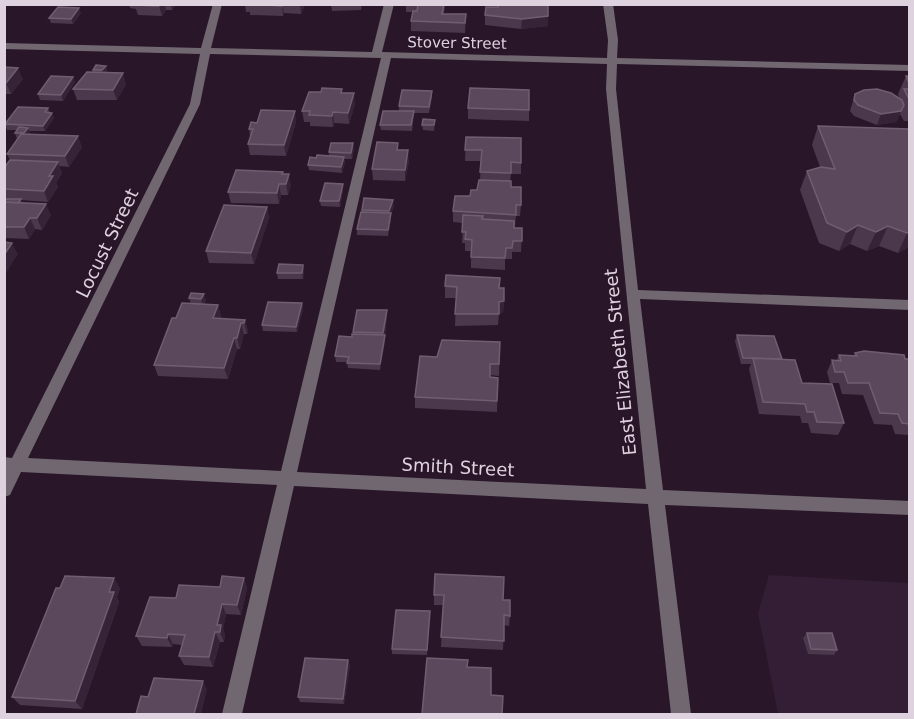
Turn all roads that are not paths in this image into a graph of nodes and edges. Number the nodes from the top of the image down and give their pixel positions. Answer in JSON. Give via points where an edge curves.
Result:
{"nodes":[{"id":1,"x":218,"y":4,"type":"edge"},
{"id":2,"x":389,"y":4,"type":"edge"},
{"id":3,"x":608,"y":4,"type":"edge"},
{"id":4,"x":4,"y":46,"type":"edge"},
{"id":5,"x":205,"y":52,"type":"junction"},
{"id":6,"x":381,"y":57,"type":"junction"},
{"id":7,"x":613,"y":61,"type":"junction"},
{"id":8,"x":909,"y":68,"type":"edge"},
{"id":9,"x":632,"y":294,"type":"junction"},
{"id":10,"x":909,"y":305,"type":"edge"},
{"id":11,"x":11,"y":465,"type":"edge"},
{"id":12,"x":286,"y":477,"type":"junction"},
{"id":13,"x":4,"y":490,"type":"edge"},
{"id":14,"x":655,"y":498,"type":"junction"},
{"id":15,"x":909,"y":508,"type":"edge"},
{"id":16,"x":232,"y":714,"type":"edge"},
{"id":17,"x":681,"y":714,"type":"edge"}],
"edges":[{"from":1,"to":5,"type":"street","name":"Locust Street","via":[[207,33]]},
{"from":2,"to":6,"type":"street"},
{"from":3,"to":7,"type":"street","name":"East Elizabeth Street"},
{"from":4,"to":5,"type":"street","name":"Stover Street"},
{"from":5,"to":6,"type":"street","name":"Stover Street"},
{"from":5,"to":11,"type":"street","name":"Locust Street","via":[[195,104]]},
{"from":6,"to":7,"type":"street","name":"Stover Street"},
{"from":6,"to":12,"type":"street"},
{"from":7,"to":8,"type":"street","name":"Stover Street"},
{"from":7,"to":9,"type":"street","name":"East Elizabeth Street","via":[[611,89]]},
{"from":9,"to":10,"type":"street"},
{"from":9,"to":14,"type":"street","name":"East Elizabeth Street"},
{"from":11,"to":12,"type":"street","name":"Smith Street"},
{"from":11,"to":13,"type":"street","name":"Locust Street"},
{"from":12,"to":14,"type":"street","name":"Smith Street"},
{"from":12,"to":16,"type":"street"},
{"from":14,"to":15,"type":"street","name":"Smith Street"},
{"from":14,"to":17,"type":"street","name":"East Elizabeth Street"}]}
